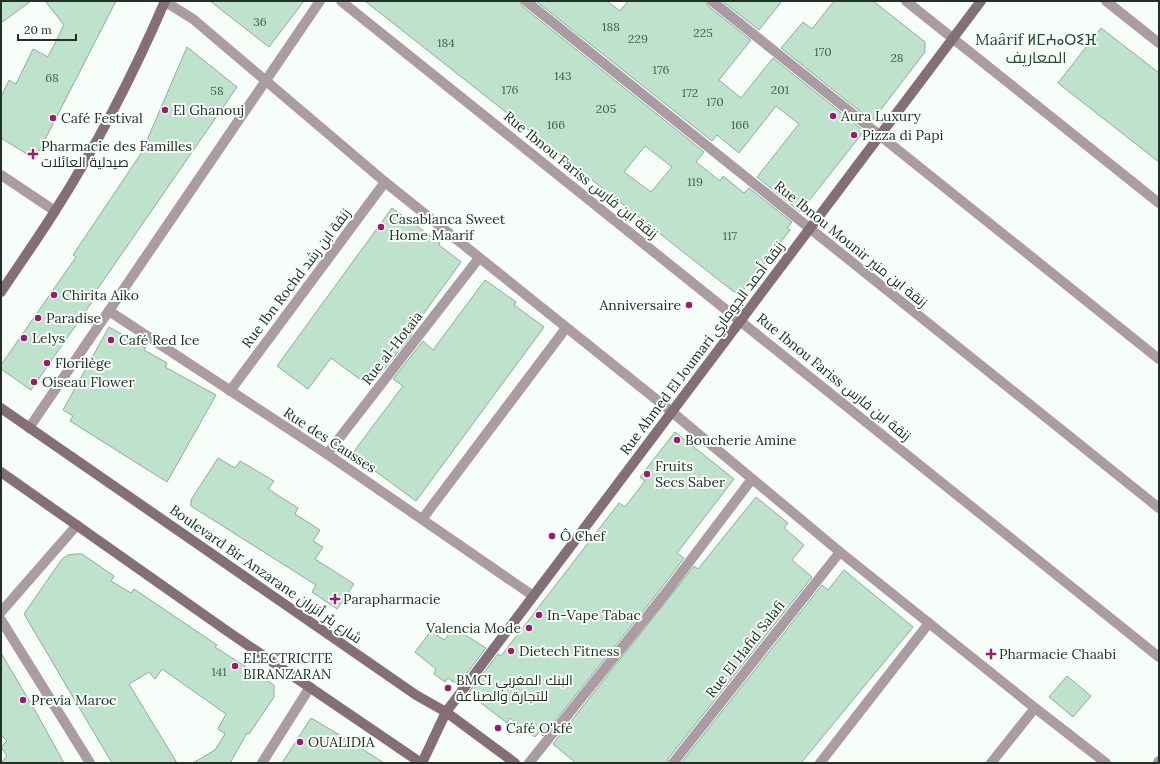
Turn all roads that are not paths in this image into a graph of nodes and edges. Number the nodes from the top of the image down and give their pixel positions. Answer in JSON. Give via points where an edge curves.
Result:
{"nodes":[{"id":1,"x":164,"y":1,"type":"edge"},
{"id":2,"x":320,"y":1,"type":"edge"},
{"id":3,"x":341,"y":1,"type":"edge"},
{"id":4,"x":526,"y":1,"type":"edge"},
{"id":5,"x":712,"y":1,"type":"edge"},
{"id":6,"x":906,"y":1,"type":"edge"},
{"id":7,"x":981,"y":1,"type":"edge"},
{"id":8,"x":1106,"y":1,"type":"edge"},
{"id":9,"x":952,"y":38,"type":"junction"},
{"id":10,"x":1159,"y":43,"type":"edge"},
{"id":11,"x":266,"y":80,"type":"junction"},
{"id":12,"x":880,"y":137,"type":"junction"},
{"id":13,"x":1,"y":176,"type":"edge"},
{"id":14,"x":385,"y":182,"type":"junction"},
{"id":15,"x":1159,"y":203,"type":"edge"},
{"id":16,"x":55,"y":211,"type":"junction"},
{"id":17,"x":811,"y":229,"type":"junction"},
{"id":18,"x":479,"y":258,"type":"junction"},
{"id":19,"x":1,"y":292,"type":"edge"},
{"id":20,"x":109,"y":311,"type":"junction"},
{"id":21,"x":741,"y":320,"type":"junction"},
{"id":22,"x":566,"y":328,"type":"junction"},
{"id":23,"x":1159,"y":359,"type":"edge"},
{"id":24,"x":230,"y":391,"type":"junction"},
{"id":25,"x":1,"y":408,"type":"edge"},
{"id":26,"x":672,"y":412,"type":"junction"},
{"id":27,"x":29,"y":428,"type":"junction"},
{"id":28,"x":328,"y":454,"type":"junction"},
{"id":29,"x":1,"y":472,"type":"edge"},
{"id":30,"x":752,"y":479,"type":"junction"},
{"id":31,"x":1159,"y":508,"type":"edge"},
{"id":32,"x":423,"y":518,"type":"junction"},
{"id":33,"x":77,"y":525,"type":"junction"},
{"id":34,"x":840,"y":552,"type":"junction"},
{"id":35,"x":532,"y":595,"type":"junction"},
{"id":36,"x":1,"y":612,"type":"edge"},
{"id":37,"x":1,"y":620,"type":"edge"},
{"id":38,"x":929,"y":623,"type":"junction"},
{"id":39,"x":1159,"y":656,"type":"edge"},
{"id":40,"x":310,"y":687,"type":"junction"},
{"id":41,"x":1035,"y":708,"type":"junction"},
{"id":42,"x":446,"y":712,"type":"junction"},
{"id":43,"x":90,"y":763,"type":"edge"},
{"id":44,"x":262,"y":763,"type":"edge"},
{"id":45,"x":422,"y":763,"type":"edge"},
{"id":46,"x":515,"y":763,"type":"edge"},
{"id":47,"x":529,"y":763,"type":"edge"},
{"id":48,"x":672,"y":763,"type":"edge"},
{"id":49,"x":820,"y":763,"type":"edge"},
{"id":50,"x":991,"y":763,"type":"edge"},
{"id":51,"x":1106,"y":763,"type":"edge"}],
"edges":[{"from":1,"to":11,"type":"street","via":[[193,19]]},
{"from":1,"to":16,"type":"street","via":[[148,39],[90,153]]},
{"from":2,"to":11,"type":"street"},
{"from":3,"to":21,"type":"street","name":"Rue Ibnou Fariss زنقة ابن فارس"},
{"from":4,"to":17,"type":"street","name":"Rue Ibnou Mounir زنقة ابن منير"},
{"from":5,"to":12,"type":"street"},
{"from":6,"to":9,"type":"street"},
{"from":7,"to":9,"type":"street","name":"Rue Ahmed El Joumari زنقة أحمد الجوماري"},
{"from":8,"to":10,"type":"street"},
{"from":9,"to":12,"type":"street","name":"Rue Ahmed El Joumari زنقة أحمد الجوماري"},
{"from":9,"to":15,"type":"street"},
{"from":11,"to":14,"type":"street"},
{"from":11,"to":20,"type":"street"},
{"from":12,"to":17,"type":"street","name":"Rue Ahmed El Joumari زنقة أحمد الجوماري"},
{"from":12,"to":23,"type":"street"},
{"from":13,"to":16,"type":"street"},
{"from":14,"to":18,"type":"street"},
{"from":14,"to":24,"type":"street","name":"Rue Ibn Rochd زنقة ابن رشد"},
{"from":16,"to":19,"type":"street"},
{"from":17,"to":21,"type":"street","name":"Rue Ahmed El Joumari زنقة أحمد الجوماري"},
{"from":17,"to":31,"type":"street","name":"Rue Ibnou Mounir زنقة ابن منير"},
{"from":18,"to":22,"type":"street"},
{"from":18,"to":28,"type":"street","name":"Rue al-Hotaia"},
{"from":20,"to":24,"type":"street","name":"Rue des Causses"},
{"from":20,"to":27,"type":"street"},
{"from":21,"to":26,"type":"street","name":"Rue Ahmed El Joumari زنقة أحمد الجوماري"},
{"from":21,"to":39,"type":"street","name":"Rue Ibnou Fariss زنقة ابن فارس"},
{"from":22,"to":26,"type":"street"},
{"from":22,"to":32,"type":"street"},
{"from":24,"to":28,"type":"street","name":"Rue des Causses"},
{"from":25,"to":27,"type":"street","name":"Boulevard Bir Anzarane شارع بئر أنزران"},
{"from":26,"to":30,"type":"street"},
{"from":26,"to":35,"type":"street","name":"Rue Ahmed El Joumari زنقة أحمد الجوماري"},
{"from":27,"to":42,"type":"street","name":"Boulevard Bir Anzarane شارع بئر أنزران","via":[[403,686]]},
{"from":28,"to":32,"type":"street","name":"Rue des Causses"},
{"from":29,"to":33,"type":"street"},
{"from":30,"to":34,"type":"street"},
{"from":30,"to":47,"type":"street","via":[[665,594]]},
{"from":32,"to":35,"type":"street","name":"Rue des Causses"},
{"from":33,"to":36,"type":"street"},
{"from":33,"to":40,"type":"street"},
{"from":34,"to":38,"type":"street"},
{"from":34,"to":48,"type":"street","name":"Rue El Hafid Salafi"},
{"from":35,"to":42,"type":"street","name":"Rue Ahmed El Joumari زنقة أحمد الجوماري"},
{"from":37,"to":43,"type":"street"},
{"from":38,"to":41,"type":"street"},
{"from":38,"to":49,"type":"street"},
{"from":40,"to":44,"type":"street"},
{"from":40,"to":45,"type":"street"},
{"from":41,"to":50,"type":"street"},
{"from":41,"to":51,"type":"street"},
{"from":42,"to":45,"type":"street","name":"Rue Ahmed El Joumari زنقة أحمد الجوماري"},
{"from":42,"to":46,"type":"street","name":"Boulevard Bir Anzarane شارع بئر أنزران"}]}
